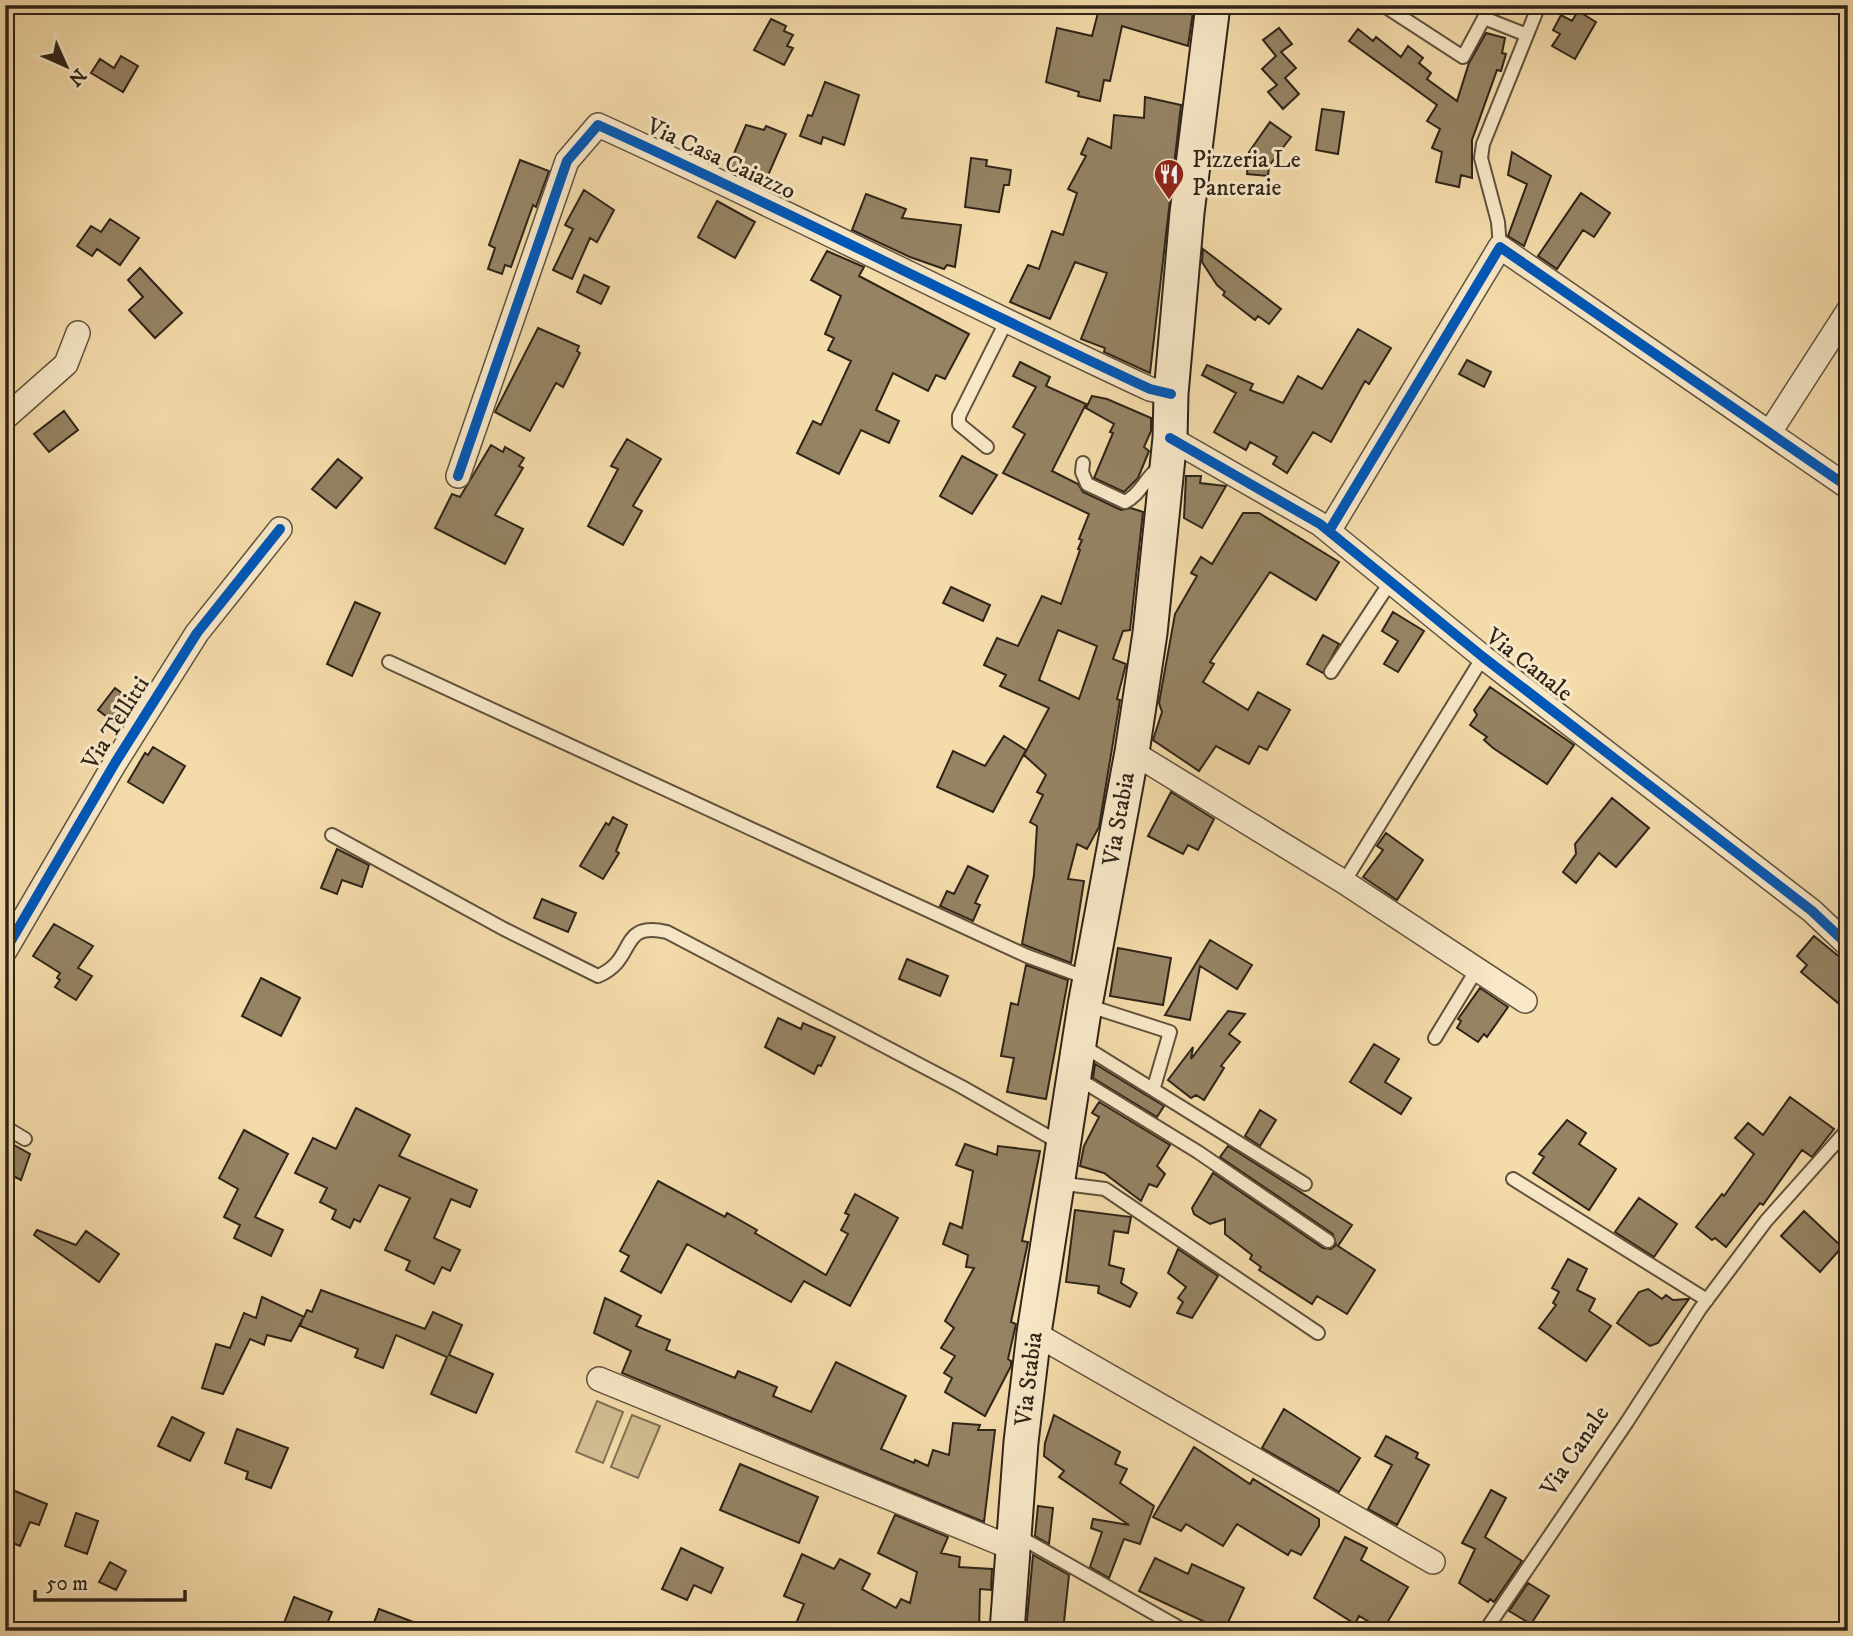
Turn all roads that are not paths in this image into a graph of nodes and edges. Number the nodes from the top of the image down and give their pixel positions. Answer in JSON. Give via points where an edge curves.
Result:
{"nodes":[{"id":1,"x":1213,"y":5,"type":"edge"},
{"id":2,"x":1383,"y":5,"type":"edge"},
{"id":3,"x":1539,"y":5,"type":"edge"},
{"id":4,"x":1527,"y":35,"type":"junction"},
{"id":5,"x":1500,"y":247,"type":"junction"},
{"id":6,"x":1848,"y":311,"type":"edge"},
{"id":7,"x":1006,"y":322,"type":"junction"},
{"id":8,"x":78,"y":333,"type":"dead end"},
{"id":9,"x":1171,"y":394,"type":"junction"},
{"id":10,"x":5,"y":418,"type":"edge"},
{"id":11,"x":1770,"y":432,"type":"junction"},
{"id":12,"x":987,"y":447,"type":"dead end"},
{"id":13,"x":1169,"y":450,"type":"junction"},
{"id":14,"x":1083,"y":463,"type":"dead end"},
{"id":15,"x":458,"y":476,"type":"dead end"},
{"id":16,"x":1848,"y":487,"type":"edge"},
{"id":17,"x":280,"y":529,"type":"dead end"},
{"id":18,"x":1329,"y":531,"type":"junction"},
{"id":19,"x":1391,"y":581,"type":"junction"},
{"id":20,"x":1483,"y":657,"type":"junction"},
{"id":21,"x":389,"y":662,"type":"dead end"},
{"id":22,"x":1331,"y":673,"type":"dead end"},
{"id":23,"x":1132,"y":752,"type":"junction"},
{"id":24,"x":332,"y":835,"type":"dead end"},
{"id":25,"x":1344,"y":881,"type":"junction"},
{"id":26,"x":1848,"y":945,"type":"edge"},
{"id":27,"x":5,"y":951,"type":"edge"},
{"id":28,"x":1477,"y":969,"type":"junction"},
{"id":29,"x":1088,"y":992,"type":"junction"},
{"id":30,"x":1525,"y":1001,"type":"dead end"},
{"id":31,"x":1435,"y":1038,"type":"dead end"},
{"id":32,"x":1080,"y":1043,"type":"junction"},
{"id":33,"x":1074,"y":1076,"type":"junction"},
{"id":34,"x":1154,"y":1087,"type":"junction"},
{"id":35,"x":5,"y":1127,"type":"edge"},
{"id":36,"x":1848,"y":1129,"type":"edge"},
{"id":37,"x":25,"y":1139,"type":"dead end"},
{"id":38,"x":1063,"y":1144,"type":"junction"},
{"id":39,"x":1513,"y":1179,"type":"dead end"},
{"id":40,"x":1057,"y":1183,"type":"junction"},
{"id":41,"x":1305,"y":1184,"type":"dead end"},
{"id":42,"x":1328,"y":1241,"type":"dead end"},
{"id":43,"x":1707,"y":1300,"type":"junction"},
{"id":44,"x":1034,"y":1333,"type":"junction"},
{"id":45,"x":1318,"y":1333,"type":"dead end"},
{"id":46,"x":599,"y":1379,"type":"dead end"},
{"id":47,"x":1012,"y":1541,"type":"junction"},
{"id":48,"x":1433,"y":1562,"type":"dead end"},
{"id":49,"x":1007,"y":1631,"type":"edge"},
{"id":50,"x":1185,"y":1631,"type":"edge"},
{"id":51,"x":1485,"y":1631,"type":"edge"}],
"edges":[{"from":1,"to":9,"type":"main road","name":"Via Stabia","via":[[1187,213]]},
{"from":2,"to":4,"type":"lane","via":[[1463,57],[1484,18]]},
{"from":3,"to":4,"type":"lane"},
{"from":4,"to":5,"type":"lane","via":[[1481,158]]},
{"from":5,"to":11,"type":"street"},
{"from":5,"to":18,"type":"street"},
{"from":6,"to":11,"type":"street"},
{"from":7,"to":9,"type":"street","name":"Via Casa Caiazzo","via":[[1150,389]]},
{"from":7,"to":12,"type":"lane","via":[[959,416],[959,424]]},
{"from":7,"to":15,"type":"street","name":"Via Casa Caiazzo","via":[[828,232],[598,125],[567,161]]},
{"from":8,"to":10,"type":"street","via":[[66,364]]},
{"from":9,"to":13,"type":"main road","name":"Via Stabia"},
{"from":11,"to":16,"type":"street"},
{"from":13,"to":14,"type":"lane","via":[[1133,499],[1125,502],[1087,484]]},
{"from":13,"to":18,"type":"street","name":"Via Canale"},
{"from":13,"to":23,"type":"main road","name":"Via Stabia"},
{"from":17,"to":27,"type":"street","name":"Via Tellitti","via":[[197,633]]},
{"from":18,"to":19,"type":"street","name":"Via Canale"},
{"from":19,"to":20,"type":"street","name":"Via Canale"},
{"from":19,"to":22,"type":"lane"},
{"from":20,"to":25,"type":"lane"},
{"from":20,"to":26,"type":"street","name":"Via Canale","via":[[1812,911]]},
{"from":21,"to":29,"type":"lane","via":[[1027,956]]},
{"from":23,"to":25,"type":"street"},
{"from":23,"to":29,"type":"main road","name":"Via Stabia"},
{"from":24,"to":38,"type":"lane","via":[[598,976],[620,963],[636,932],[646,928],[667,932]]},
{"from":25,"to":28,"type":"street"},
{"from":28,"to":30,"type":"street"},
{"from":28,"to":31,"type":"lane"},
{"from":29,"to":32,"type":"main road","name":"Via Stabia"},
{"from":29,"to":34,"type":"lane","via":[[1170,1032]]},
{"from":32,"to":33,"type":"main road","name":"Via Stabia"},
{"from":32,"to":34,"type":"lane"},
{"from":33,"to":38,"type":"main road","name":"Via Stabia"},
{"from":33,"to":42,"type":"lane","via":[[1198,1152]]},
{"from":34,"to":41,"type":"lane"},
{"from":35,"to":37,"type":"lane"},
{"from":36,"to":43,"type":"lane","name":"Via Canale","via":[[1766,1221]]},
{"from":38,"to":40,"type":"main road","name":"Via Stabia"},
{"from":39,"to":43,"type":"lane"},
{"from":40,"to":44,"type":"main road","name":"Via Stabia"},
{"from":40,"to":45,"type":"lane","via":[[1105,1189]]},
{"from":43,"to":51,"type":"lane","name":"Via Canale"},
{"from":44,"to":47,"type":"main road","name":"Via Stabia"},
{"from":44,"to":48,"type":"street"},
{"from":46,"to":47,"type":"street"},
{"from":47,"to":49,"type":"main road","name":"Via Stabia"},
{"from":47,"to":50,"type":"lane"}]}
